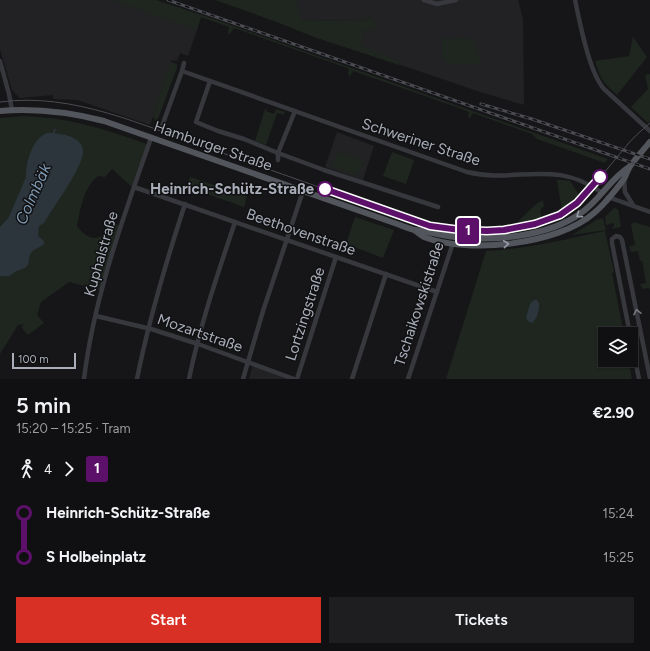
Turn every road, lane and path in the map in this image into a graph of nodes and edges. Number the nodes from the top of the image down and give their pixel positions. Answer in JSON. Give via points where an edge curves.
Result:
{"nodes":[{"id":1,"x":424,"y":0,"type":"edge"},
{"id":2,"x":456,"y":0,"type":"edge"},
{"id":3,"x":575,"y":0,"type":"edge"},
{"id":4,"x":0,"y":61,"type":"edge"},
{"id":5,"x":184,"y":63,"type":"dead end"},
{"id":6,"x":182,"y":71,"type":"junction"},
{"id":7,"x":210,"y":81,"type":"junction"},
{"id":8,"x":12,"y":110,"type":"junction"},
{"id":9,"x":0,"y":111,"type":"edge"},
{"id":10,"x":295,"y":111,"type":"junction"},
{"id":11,"x":162,"y":126,"type":"dead end"},
{"id":12,"x":650,"y":131,"type":"edge"},
{"id":13,"x":151,"y":138,"type":"junction"},
{"id":14,"x":650,"y":142,"type":"edge"},
{"id":15,"x":278,"y":153,"type":"junction"},
{"id":16,"x":278,"y":160,"type":"dead end"},
{"id":17,"x":629,"y":167,"type":"junction"},
{"id":18,"x":624,"y":178,"type":"junction"},
{"id":19,"x":134,"y":187,"type":"junction"},
{"id":20,"x":303,"y":191,"type":"junction"},
{"id":21,"x":602,"y":193,"type":"junction"},
{"id":22,"x":608,"y":197,"type":"junction"},
{"id":23,"x":185,"y":204,"type":"junction"},
{"id":24,"x":633,"y":206,"type":"junction"},
{"id":25,"x":438,"y":207,"type":"dead end"},
{"id":26,"x":650,"y":212,"type":"edge"},
{"id":27,"x":235,"y":222,"type":"junction"},
{"id":28,"x":286,"y":239,"type":"junction"},
{"id":29,"x":454,"y":240,"type":"junction"},
{"id":30,"x":336,"y":257,"type":"junction"},
{"id":31,"x":386,"y":274,"type":"junction"},
{"id":32,"x":437,"y":292,"type":"junction"},
{"id":33,"x":96,"y":316,"type":"junction"},
{"id":34,"x":629,"y":327,"type":"edge"},
{"id":35,"x":148,"y":328,"type":"junction"},
{"id":36,"x":198,"y":344,"type":"junction"},
{"id":37,"x":248,"y":362,"type":"junction"},
{"id":38,"x":637,"y":367,"type":"edge"},
{"id":39,"x":650,"y":378,"type":"edge"},
{"id":40,"x":84,"y":379,"type":"edge"},
{"id":41,"x":137,"y":379,"type":"edge"},
{"id":42,"x":189,"y":379,"type":"edge"},
{"id":43,"x":243,"y":379,"type":"edge"},
{"id":44,"x":296,"y":379,"type":"edge"},
{"id":45,"x":352,"y":379,"type":"edge"},
{"id":46,"x":408,"y":379,"type":"edge"},
{"id":47,"x":639,"y":379,"type":"edge"}],
"edges":[{"from":1,"to":2,"type":"street","via":[[437,4]]},
{"from":3,"to":12,"type":"street","via":[[598,82]]},
{"from":4,"to":8,"type":"street"},
{"from":5,"to":6,"type":"street"},
{"from":6,"to":7,"type":"street","name":"Schweriner Straße"},
{"from":6,"to":11,"type":"street"},
{"from":7,"to":10,"type":"street","name":"Schweriner Straße"},
{"from":7,"to":15,"type":"street","via":[[196,122]]},
{"from":8,"to":9,"type":"main road","name":"Hamburger Straße"},
{"from":8,"to":13,"type":"main road","name":"Hamburger Straße","via":[[39,110],[78,115],[104,121]]},
{"from":10,"to":15,"type":"street"},
{"from":10,"to":21,"type":"street","name":"Schweriner Straße","via":[[472,173],[499,176],[571,176]]},
{"from":13,"to":19,"type":"street","name":"Kuphalstraße"},
{"from":13,"to":20,"type":"main road","name":"Hamburger Straße"},
{"from":14,"to":17,"type":"main road"},
{"from":15,"to":16,"type":"street"},
{"from":15,"to":25,"type":"street"},
{"from":17,"to":18,"type":"main road","name":"Hamburger Straße"},
{"from":17,"to":21,"type":"main road","name":"Hamburger Straße"},
{"from":18,"to":22,"type":"main road","name":"Hamburger Straße"},
{"from":18,"to":24,"type":"street","via":[[625,192]]},
{"from":19,"to":23,"type":"street","name":"Beethovenstraße"},
{"from":19,"to":33,"type":"street","name":"Kuphalstraße"},
{"from":20,"to":28,"type":"street"},
{"from":20,"to":29,"type":"main road","name":"Hamburger Straße","via":[[413,230],[424,237]]},
{"from":21,"to":22,"type":"main road"},
{"from":21,"to":29,"type":"main road","name":"Hamburger Straße","one_way":true,"via":[[581,213],[556,226],[507,237]]},
{"from":22,"to":24,"type":"street"},
{"from":29,"to":22,"type":"main road","name":"Hamburger Straße","one_way":true,"via":[[476,245],[501,244],[523,242],[559,233],[588,218]]},
{"from":23,"to":27,"type":"street","name":"Beethovenstraße"},
{"from":23,"to":35,"type":"street"},
{"from":24,"to":26,"type":"street"},
{"from":27,"to":28,"type":"street","name":"Beethovenstraße"},
{"from":27,"to":36,"type":"street"},
{"from":28,"to":30,"type":"street","name":"Beethovenstraße"},
{"from":28,"to":37,"type":"street"},
{"from":29,"to":32,"type":"street","name":"Tschaikowskistraße"},
{"from":30,"to":31,"type":"street","name":"Beethovenstraße"},
{"from":30,"to":44,"type":"street","name":"Lortzingstraße"},
{"from":31,"to":32,"type":"street","name":"Beethovenstraße"},
{"from":31,"to":45,"type":"street"},
{"from":32,"to":46,"type":"street","name":"Tschaikowskistraße"},
{"from":33,"to":35,"type":"street","name":"Mozartstraße"},
{"from":33,"to":40,"type":"street","name":"Kuphalstraße"},
{"from":39,"to":34,"type":"street","one_way":true,"via":[[622,240],[616,236],[612,243]]},
{"from":35,"to":36,"type":"street","name":"Mozartstraße"},
{"from":35,"to":41,"type":"street"},
{"from":36,"to":37,"type":"street","name":"Mozartstraße"},
{"from":36,"to":42,"type":"street"},
{"from":37,"to":43,"type":"street"},
{"from":37,"to":44,"type":"street","name":"Mozartstraße"},
{"from":38,"to":47,"type":"street"}]}
